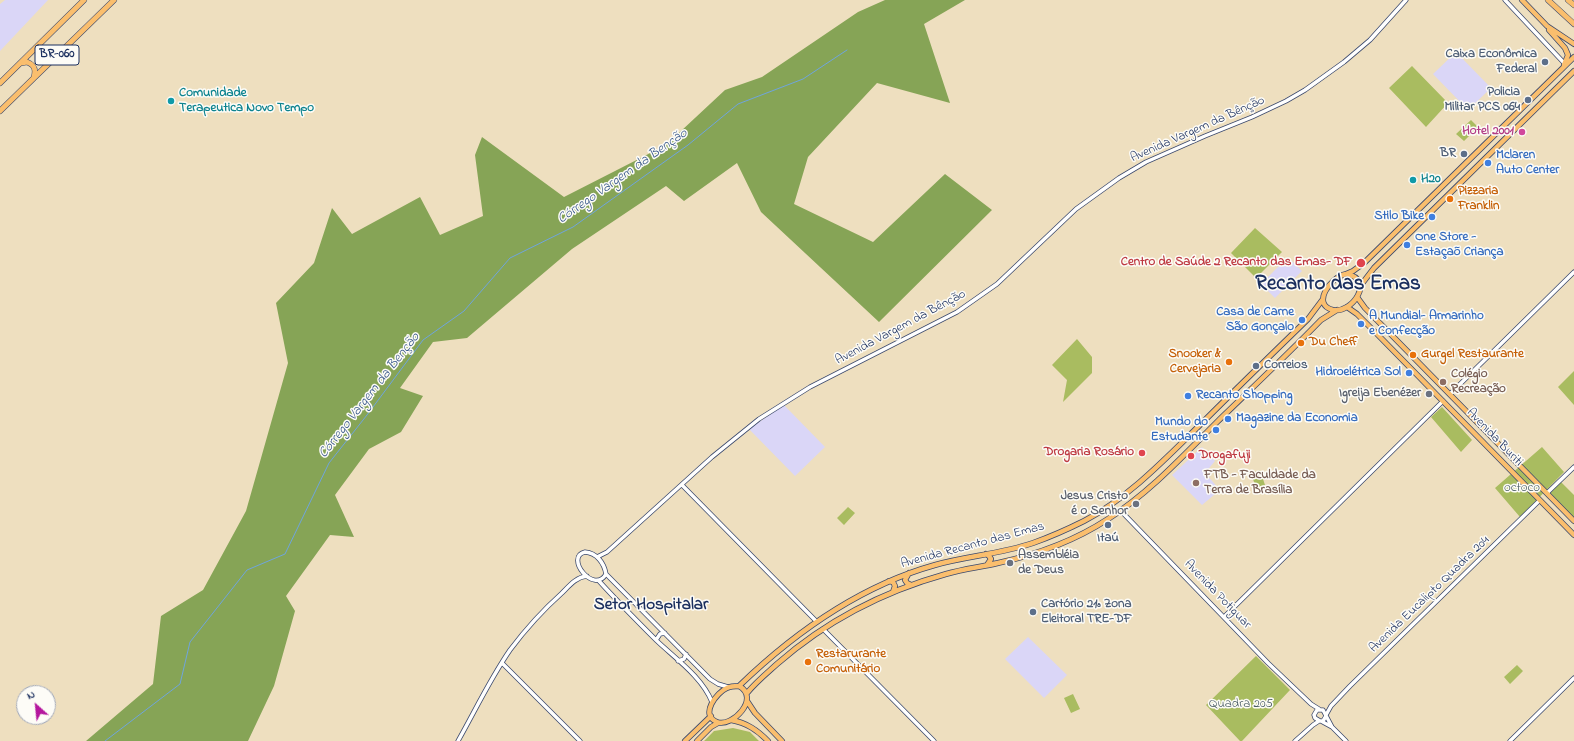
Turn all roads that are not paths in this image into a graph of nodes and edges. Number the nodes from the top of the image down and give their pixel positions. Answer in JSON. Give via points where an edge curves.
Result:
{"nodes":[{"id":1,"x":84,"y":0,"type":"edge"},
{"id":2,"x":114,"y":0,"type":"edge"},
{"id":3,"x":1406,"y":0,"type":"edge"},
{"id":4,"x":1505,"y":0,"type":"edge"},
{"id":5,"x":1522,"y":0,"type":"edge"},
{"id":6,"x":1548,"y":0,"type":"edge"},
{"id":7,"x":1568,"y":0,"type":"edge"},
{"id":8,"x":1574,"y":6,"type":"edge"},
{"id":9,"x":1574,"y":24,"type":"edge"},
{"id":10,"x":1546,"y":26,"type":"junction"},
{"id":11,"x":1574,"y":44,"type":"edge"},
{"id":12,"x":1574,"y":57,"type":"edge"},
{"id":13,"x":20,"y":64,"type":"junction"},
{"id":14,"x":1565,"y":64,"type":"junction"},
{"id":15,"x":1562,"y":68,"type":"junction"},
{"id":16,"x":1573,"y":73,"type":"edge"},
{"id":17,"x":34,"y":78,"type":"junction"},
{"id":18,"x":0,"y":83,"type":"edge"},
{"id":19,"x":1526,"y":106,"type":"junction"},
{"id":20,"x":0,"y":111,"type":"edge"},
{"id":21,"x":1531,"y":114,"type":"junction"},
{"id":22,"x":1501,"y":129,"type":"junction"},
{"id":23,"x":1506,"y":139,"type":"junction"},
{"id":24,"x":1444,"y":186,"type":"junction"},
{"id":25,"x":1453,"y":191,"type":"junction"},
{"id":26,"x":1437,"y":192,"type":"junction"},
{"id":27,"x":1443,"y":201,"type":"junction"},
{"id":28,"x":1574,"y":272,"type":"edge"},
{"id":29,"x":1346,"y":274,"type":"junction"},
{"id":30,"x":1361,"y":285,"type":"junction"},
{"id":31,"x":1357,"y":297,"type":"junction"},
{"id":32,"x":1323,"y":299,"type":"junction"},
{"id":33,"x":1347,"y":307,"type":"junction"},
{"id":34,"x":1337,"y":310,"type":"junction"},
{"id":35,"x":1450,"y":394,"type":"junction"},
{"id":36,"x":1443,"y":401,"type":"junction"},
{"id":37,"x":1218,"y":408,"type":"junction"},
{"id":38,"x":1225,"y":414,"type":"junction"},
{"id":39,"x":1210,"y":415,"type":"junction"},
{"id":40,"x":1472,"y":417,"type":"junction"},
{"id":41,"x":1217,"y":422,"type":"junction"},
{"id":42,"x":1465,"y":424,"type":"junction"},
{"id":43,"x":1482,"y":428,"type":"junction"},
{"id":44,"x":1475,"y":435,"type":"junction"},
{"id":45,"x":1574,"y":467,"type":"edge"},
{"id":46,"x":1153,"y":470,"type":"junction"},
{"id":47,"x":1158,"y":480,"type":"junction"},
{"id":48,"x":1534,"y":480,"type":"junction"},
{"id":49,"x":682,"y":485,"type":"junction"},
{"id":50,"x":1526,"y":486,"type":"junction"},
{"id":51,"x":1547,"y":493,"type":"junction"},
{"id":52,"x":1539,"y":501,"type":"junction"},
{"id":53,"x":1561,"y":508,"type":"junction"},
{"id":54,"x":1105,"y":509,"type":"junction"},
{"id":55,"x":1120,"y":510,"type":"junction"},
{"id":56,"x":1554,"y":515,"type":"junction"},
{"id":57,"x":1108,"y":519,"type":"junction"},
{"id":58,"x":1574,"y":521,"type":"edge"},
{"id":59,"x":1574,"y":535,"type":"edge"},
{"id":60,"x":607,"y":552,"type":"junction"},
{"id":61,"x":986,"y":554,"type":"junction"},
{"id":62,"x":597,"y":557,"type":"junction"},
{"id":63,"x":963,"y":559,"type":"junction"},
{"id":64,"x":601,"y":561,"type":"junction"},
{"id":65,"x":987,"y":565,"type":"junction"},
{"id":66,"x":580,"y":568,"type":"junction"},
{"id":67,"x":963,"y":570,"type":"junction"},
{"id":68,"x":909,"y":573,"type":"junction"},
{"id":69,"x":606,"y":574,"type":"junction"},
{"id":70,"x":587,"y":576,"type":"junction"},
{"id":71,"x":576,"y":580,"type":"junction"},
{"id":72,"x":599,"y":581,"type":"junction"},
{"id":73,"x":889,"y":581,"type":"junction"},
{"id":74,"x":912,"y":585,"type":"junction"},
{"id":75,"x":893,"y":592,"type":"junction"},
{"id":76,"x":1224,"y":617,"type":"junction"},
{"id":77,"x":816,"y":621,"type":"junction"},
{"id":78,"x":823,"y":629,"type":"junction"},
{"id":79,"x":665,"y":633,"type":"junction"},
{"id":80,"x":656,"y":640,"type":"junction"},
{"id":81,"x":789,"y":641,"type":"junction"},
{"id":82,"x":782,"y":647,"type":"junction"},
{"id":83,"x":796,"y":649,"type":"junction"},
{"id":84,"x":686,"y":654,"type":"junction"},
{"id":85,"x":786,"y":657,"type":"junction"},
{"id":86,"x":678,"y":661,"type":"junction"},
{"id":87,"x":502,"y":663,"type":"junction"},
{"id":88,"x":1574,"y":678,"type":"edge"},
{"id":89,"x":739,"y":686,"type":"junction"},
{"id":90,"x":728,"y":687,"type":"junction"},
{"id":91,"x":747,"y":693,"type":"junction"},
{"id":92,"x":1300,"y":694,"type":"junction"},
{"id":93,"x":747,"y":701,"type":"junction"},
{"id":94,"x":712,"y":702,"type":"junction"},
{"id":95,"x":1334,"y":703,"type":"junction"},
{"id":96,"x":1320,"y":709,"type":"junction"},
{"id":97,"x":1326,"y":715,"type":"junction"},
{"id":98,"x":711,"y":716,"type":"junction"},
{"id":99,"x":1314,"y":716,"type":"junction"},
{"id":100,"x":731,"y":720,"type":"junction"},
{"id":101,"x":1320,"y":721,"type":"junction"},
{"id":102,"x":718,"y":722,"type":"junction"},
{"id":103,"x":1332,"y":728,"type":"junction"},
{"id":104,"x":1304,"y":732,"type":"junction"},
{"id":105,"x":1342,"y":737,"type":"junction"},
{"id":106,"x":458,"y":741,"type":"edge"},
{"id":107,"x":580,"y":741,"type":"edge"},
{"id":108,"x":685,"y":741,"type":"edge"},
{"id":109,"x":697,"y":741,"type":"edge"},
{"id":110,"x":768,"y":741,"type":"edge"},
{"id":111,"x":782,"y":741,"type":"edge"},
{"id":112,"x":934,"y":741,"type":"edge"},
{"id":113,"x":1294,"y":741,"type":"edge"},
{"id":114,"x":1338,"y":741,"type":"edge"},
{"id":115,"x":1346,"y":741,"type":"edge"},
{"id":116,"x":1510,"y":741,"type":"edge"}],
"edges":[{"from":1,"to":13,"type":"highway","number":"BR-060"},
{"from":2,"to":17,"type":"highway","number":"BR-060"},
{"from":3,"to":49,"type":"street","name":"Avenida Vargem da Bênção","via":[[1370,40],[1322,78],[1252,118],[1161,155],[1120,178],[1063,220],[997,284],[957,312],[810,387],[759,419]]},
{"from":4,"to":14,"type":"street"},
{"from":5,"to":10,"type":"main road"},
{"from":6,"to":9,"type":"highway"},
{"from":7,"to":8,"type":"highway"},
{"from":10,"to":11,"type":"main road"},
{"from":10,"to":14,"type":"main road","via":[[1565,48],[1568,55]]},
{"from":12,"to":15,"type":"main road"},
{"from":13,"to":17,"type":"highway","via":[[27,62],[34,66]]},
{"from":13,"to":18,"type":"highway","number":"BR-060"},
{"from":14,"to":15,"type":"main road"},
{"from":15,"to":19,"type":"main road"},
{"from":16,"to":21,"type":"main road"},
{"from":17,"to":20,"type":"highway","number":"BR-060"},
{"from":19,"to":21,"type":"main road","via":[[1524,113]]},
{"from":19,"to":22,"type":"main road"},
{"from":21,"to":23,"type":"main road"},
{"from":22,"to":23,"type":"main road","via":[[1506,131]]},
{"from":22,"to":24,"type":"main road"},
{"from":23,"to":25,"type":"main road"},
{"from":24,"to":25,"type":"main road","via":[[1447,191]]},
{"from":24,"to":26,"type":"main road"},
{"from":25,"to":27,"type":"main road"},
{"from":26,"to":27,"type":"main road","via":[[1442,193]]},
{"from":26,"to":29,"type":"main road","via":[[1364,263]]},
{"from":27,"to":30,"type":"main road","via":[[1374,268]]},
{"from":28,"to":35,"type":"street"},
{"from":29,"to":30,"type":"main road","via":[[1356,277]]},
{"from":29,"to":32,"type":"main road","via":[[1332,281],[1326,288]]},
{"from":30,"to":31,"type":"main road"},
{"from":31,"to":33,"type":"main road"},
{"from":31,"to":35,"type":"main road","name":"Avenida Buriti"},
{"from":32,"to":34,"type":"main road","via":[[1328,308]]},
{"from":32,"to":37,"type":"main road","name":"Avenida Recanto das Emas","via":[[1313,314]]},
{"from":33,"to":34,"type":"main road"},
{"from":33,"to":36,"type":"main road","name":"Avenida Buriti"},
{"from":34,"to":38,"type":"main road","name":"Avenida Recanto das Emas","via":[[1321,320]]},
{"from":35,"to":40,"type":"main road","name":"Avenida Buriti"},
{"from":36,"to":42,"type":"main road","name":"Avenida Buriti"},
{"from":36,"to":76,"type":"street"},
{"from":37,"to":38,"type":"main road","via":[[1219,412]]},
{"from":37,"to":39,"type":"main road","name":"Avenida Recanto das Emas"},
{"from":38,"to":41,"type":"main road","name":"Avenida Recanto das Emas"},
{"from":39,"to":41,"type":"main road","via":[[1215,415]]},
{"from":39,"to":46,"type":"main road","name":"Avenida Recanto das Emas"},
{"from":40,"to":42,"type":"main road","via":[[1472,423]]},
{"from":40,"to":43,"type":"main road","name":"Avenida Buriti"},
{"from":41,"to":47,"type":"main road","name":"Avenida Recanto das Emas"},
{"from":42,"to":44,"type":"main road","name":"Avenida Buriti"},
{"from":43,"to":44,"type":"main road","via":[[1476,428]]},
{"from":43,"to":48,"type":"main road","name":"Avenida Buriti"},
{"from":44,"to":50,"type":"main road","name":"Avenida Buriti"},
{"from":45,"to":51,"type":"street"},
{"from":46,"to":47,"type":"main road","via":[[1157,473]]},
{"from":46,"to":54,"type":"main road","name":"Avenida Recanto das Emas"},
{"from":47,"to":55,"type":"main road","name":"Avenida Recanto das Emas"},
{"from":48,"to":50,"type":"main road","via":[[1526,480]]},
{"from":48,"to":51,"type":"main road","name":"Avenida Buriti"},
{"from":49,"to":60,"type":"street","name":"Avenida Vargem da Bênção"},
{"from":49,"to":77,"type":"street"},
{"from":50,"to":52,"type":"main road","name":"Avenida Buriti"},
{"from":51,"to":53,"type":"main road","name":"Avenida Buriti"},
{"from":52,"to":56,"type":"main road","name":"Avenida Buriti"},
{"from":52,"to":95,"type":"street","name":"Avenida Eucalipto Quadra 204"},
{"from":53,"to":56,"type":"main road","via":[[1561,513]]},
{"from":53,"to":58,"type":"main road","name":"Avenida Buriti"},
{"from":54,"to":57,"type":"main road","via":[[1104,514]]},
{"from":54,"to":61,"type":"main road","name":"Avenida Recanto das Emas","via":[[1033,543]]},
{"from":55,"to":57,"type":"main road","name":"Avenida Recanto das Emas"},
{"from":55,"to":76,"type":"street","name":"Avenida Potiguar"},
{"from":56,"to":59,"type":"main road","name":"Avenida Buriti"},
{"from":57,"to":65,"type":"main road","name":"Avenida Recanto das Emas","via":[[1053,546]]},
{"from":60,"to":62,"type":"street","name":"Avenida Vargem da Bênção"},
{"from":60,"to":64,"type":"street","name":"Avenida Vargem da Bênção"},
{"from":61,"to":63,"type":"main road","name":"Avenida Recanto das Emas"},
{"from":61,"to":65,"type":"main road","via":[[991,559]]},
{"from":62,"to":64,"type":"street"},
{"from":62,"to":66,"type":"street","via":[[588,552],[581,553],[577,559]]},
{"from":63,"to":67,"type":"main road","via":[[959,564]]},
{"from":63,"to":68,"type":"main road","name":"Avenida Recanto das Emas"},
{"from":64,"to":69,"type":"street"},
{"from":65,"to":67,"type":"main road","name":"Avenida Recanto das Emas"},
{"from":66,"to":70,"type":"street"},
{"from":66,"to":71,"type":"street"},
{"from":67,"to":74,"type":"main road","name":"Avenida Recanto das Emas"},
{"from":68,"to":73,"type":"main road","name":"Avenida Recanto das Emas"},
{"from":68,"to":74,"type":"main road","via":[[905,580]]},
{"from":69,"to":72,"type":"street"},
{"from":69,"to":79,"type":"street"},
{"from":70,"to":71,"type":"street"},
{"from":70,"to":72,"type":"street"},
{"from":71,"to":87,"type":"street","via":[[539,616]]},
{"from":72,"to":80,"type":"street"},
{"from":73,"to":75,"type":"main road","via":[[895,586]]},
{"from":73,"to":77,"type":"main road","name":"Avenida Recanto das Emas"},
{"from":74,"to":75,"type":"main road","name":"Avenida Recanto das Emas"},
{"from":75,"to":78,"type":"main road","name":"Avenida Recanto das Emas"},
{"from":76,"to":92,"type":"street","name":"Avenida Potiguar"},
{"from":77,"to":81,"type":"main road","name":"Avenida Recanto das Emas"},
{"from":78,"to":83,"type":"main road","name":"Avenida Recanto das Emas"},
{"from":78,"to":112,"type":"street"},
{"from":79,"to":80,"type":"street","via":[[660,634]]},
{"from":79,"to":84,"type":"street"},
{"from":80,"to":86,"type":"street"},
{"from":81,"to":82,"type":"main road","name":"Avenida Recanto das Emas"},
{"from":81,"to":83,"type":"main road","via":[[791,647]]},
{"from":82,"to":85,"type":"main road","via":[[786,650]]},
{"from":82,"to":89,"type":"main road","name":"Avenida Recanto das Emas"},
{"from":83,"to":85,"type":"main road","name":"Avenida Recanto das Emas"},
{"from":84,"to":86,"type":"street"},
{"from":84,"to":90,"type":"street","via":[[710,678]]},
{"from":85,"to":91,"type":"main road","name":"Avenida Recanto das Emas"},
{"from":86,"to":94,"type":"street","via":[[705,688]]},
{"from":87,"to":106,"type":"street"},
{"from":87,"to":107,"type":"street"},
{"from":88,"to":116,"type":"street"},
{"from":89,"to":90,"type":"main road"},
{"from":89,"to":91,"type":"main road"},
{"from":90,"to":94,"type":"main road"},
{"from":91,"to":93,"type":"main road"},
{"from":92,"to":96,"type":"street","name":"Avenida Potiguar","via":[[1312,706]]},
{"from":92,"to":99,"type":"street","name":"Avenida Potiguar"},
{"from":93,"to":100,"type":"main road","via":[[742,711]]},
{"from":93,"to":111,"type":"main road"},
{"from":94,"to":98,"type":"main road"},
{"from":95,"to":96,"type":"street"},
{"from":95,"to":97,"type":"street"},
{"from":96,"to":97,"type":"street","name":"Avenida Potiguar","via":[[1325,711]]},
{"from":96,"to":99,"type":"street"},
{"from":97,"to":101,"type":"street"},
{"from":97,"to":103,"type":"street","name":"Avenida Potiguar"},
{"from":98,"to":102,"type":"main road"},
{"from":98,"to":108,"type":"main road"},
{"from":99,"to":101,"type":"street","name":"Avenida Potiguar"},
{"from":99,"to":104,"type":"street"},
{"from":100,"to":102,"type":"main road"},
{"from":100,"to":110,"type":"main road","via":[[748,724]]},
{"from":101,"to":103,"type":"street","name":"Avenida Potiguar"},
{"from":101,"to":104,"type":"street"},
{"from":102,"to":109,"type":"main road"},
{"from":103,"to":105,"type":"street","name":"Avenida Potiguar"},
{"from":104,"to":113,"type":"street"},
{"from":105,"to":114,"type":"street"},
{"from":105,"to":115,"type":"street","name":"Avenida Potiguar"}]}
